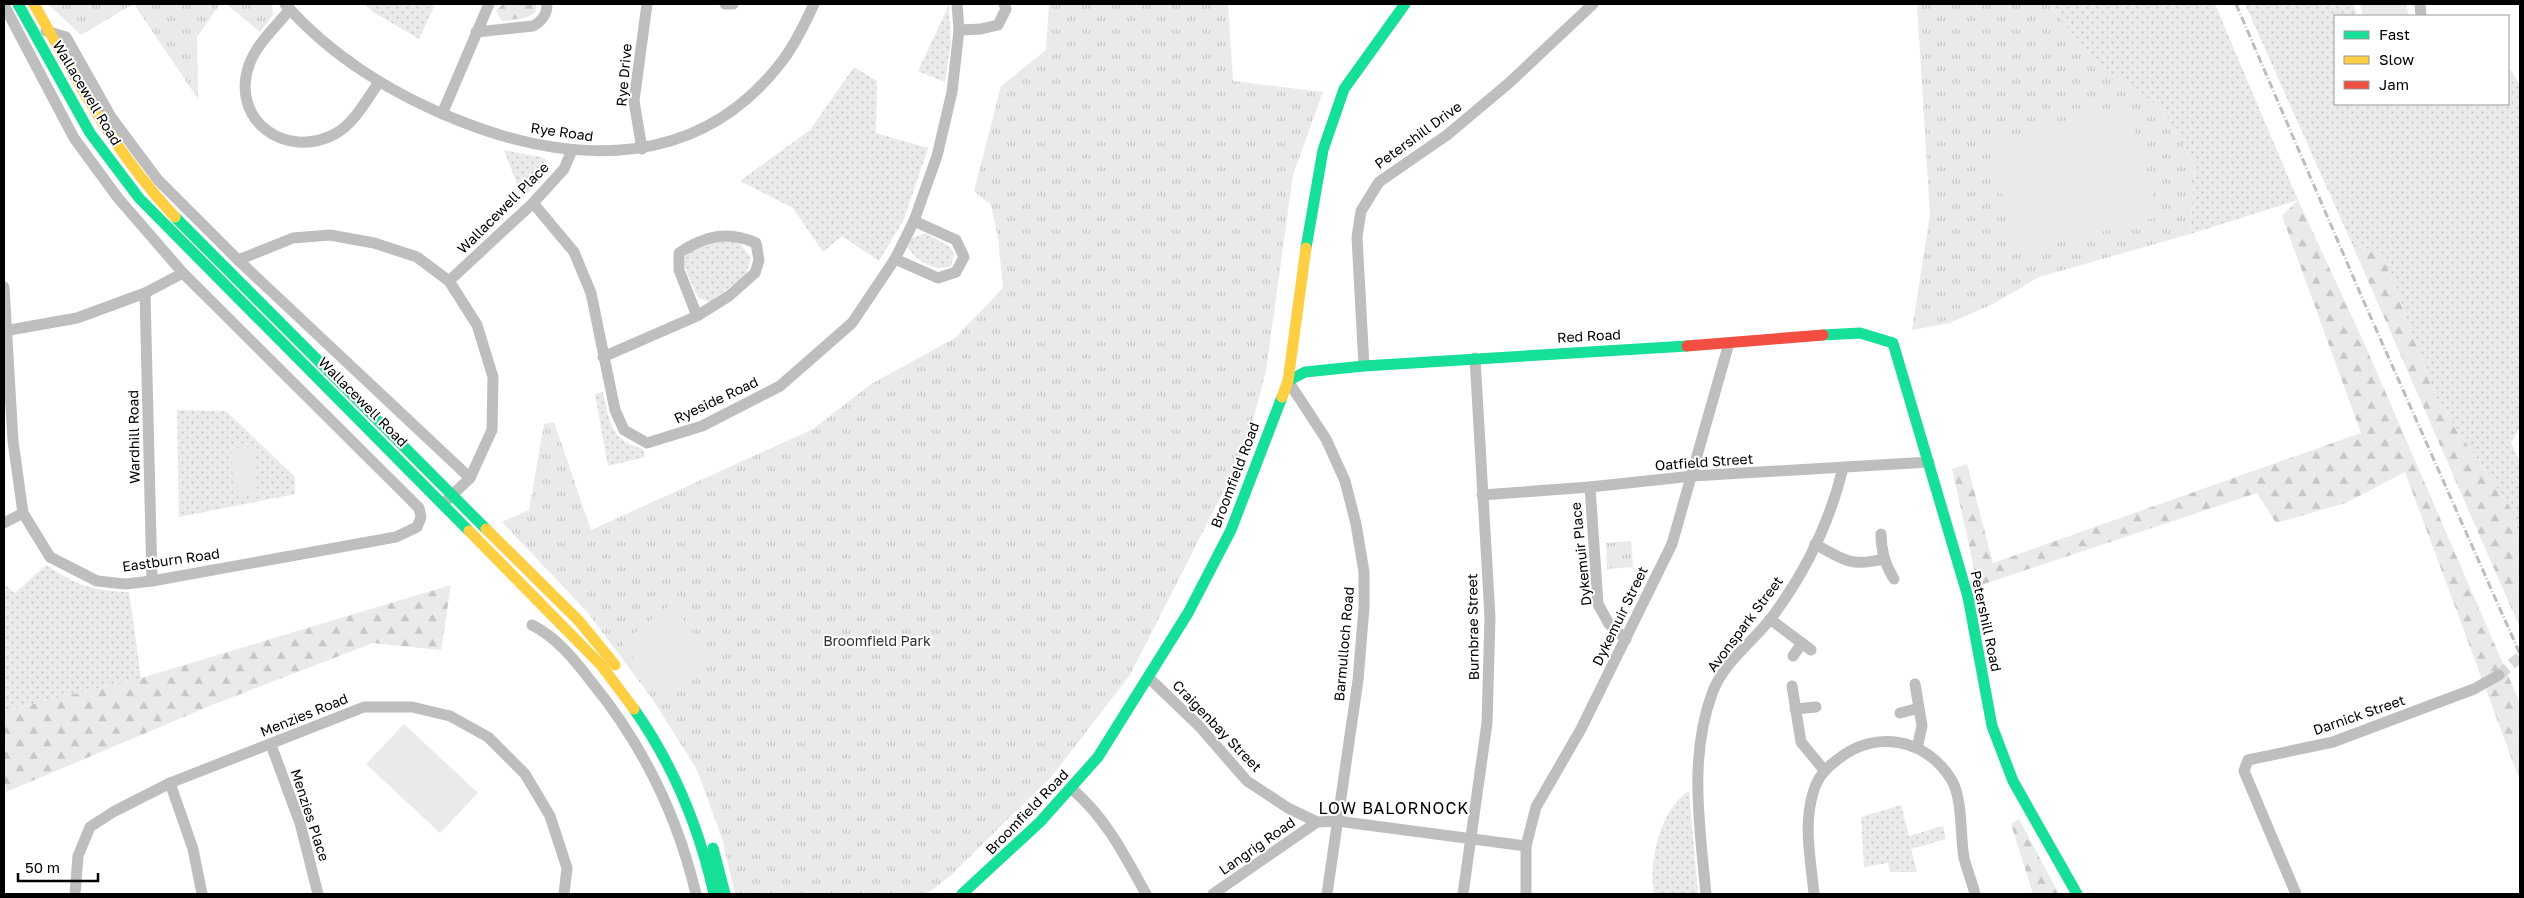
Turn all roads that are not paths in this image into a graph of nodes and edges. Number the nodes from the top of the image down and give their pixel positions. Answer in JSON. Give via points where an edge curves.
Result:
{"nodes":[{"id":1,"x":18,"y":4,"type":"edge"},
{"id":2,"x":34,"y":4,"type":"edge"},
{"id":3,"x":489,"y":4,"type":"edge"},
{"id":4,"x":547,"y":4,"type":"edge"},
{"id":5,"x":647,"y":4,"type":"edge"},
{"id":6,"x":726,"y":4,"type":"edge"},
{"id":7,"x":733,"y":4,"type":"edge"},
{"id":8,"x":814,"y":4,"type":"edge"},
{"id":9,"x":957,"y":4,"type":"edge"},
{"id":10,"x":1004,"y":4,"type":"edge"},
{"id":11,"x":1405,"y":4,"type":"edge"},
{"id":12,"x":1592,"y":4,"type":"edge"},
{"id":13,"x":4,"y":5,"type":"edge"},
{"id":14,"x":288,"y":7,"type":"edge"},
{"id":15,"x":49,"y":30,"type":"junction"},
{"id":16,"x":959,"y":30,"type":"junction"},
{"id":17,"x":476,"y":32,"type":"junction"},
{"id":18,"x":35,"y":34,"type":"junction"},
{"id":19,"x":379,"y":82,"type":"junction"},
{"id":20,"x":442,"y":114,"type":"junction"},
{"id":21,"x":642,"y":149,"type":"junction"},
{"id":22,"x":572,"y":150,"type":"junction"},
{"id":23,"x":533,"y":204,"type":"junction"},
{"id":24,"x":914,"y":221,"type":"junction"},
{"id":25,"x":895,"y":259,"type":"junction"},
{"id":26,"x":238,"y":260,"type":"junction"},
{"id":27,"x":183,"y":273,"type":"junction"},
{"id":28,"x":450,"y":282,"type":"junction"},
{"id":29,"x":4,"y":287,"type":"edge"},
{"id":30,"x":146,"y":293,"type":"junction"},
{"id":31,"x":697,"y":316,"type":"junction"},
{"id":32,"x":6,"y":331,"type":"edge"},
{"id":33,"x":1893,"y":342,"type":"joint"},
{"id":34,"x":1729,"y":343,"type":"junction"},
{"id":35,"x":603,"y":357,"type":"junction"},
{"id":36,"x":1475,"y":358,"type":"junction"},
{"id":37,"x":1364,"y":366,"type":"junction"},
{"id":38,"x":333,"y":376,"type":"junction"},
{"id":39,"x":1288,"y":381,"type":"junction"},
{"id":40,"x":324,"y":384,"type":"junction"},
{"id":41,"x":309,"y":400,"type":"junction"},
{"id":42,"x":1929,"y":462,"type":"junction"},
{"id":43,"x":1843,"y":468,"type":"junction"},
{"id":44,"x":1693,"y":476,"type":"junction"},
{"id":45,"x":470,"y":478,"type":"junction"},
{"id":46,"x":1590,"y":487,"type":"junction"},
{"id":47,"x":452,"y":495,"type":"junction"},
{"id":48,"x":1482,"y":495,"type":"junction"},
{"id":49,"x":442,"y":504,"type":"junction"},
{"id":50,"x":23,"y":514,"type":"junction"},
{"id":51,"x":4,"y":523,"type":"edge"},
{"id":52,"x":1881,"y":534,"type":"dead end"},
{"id":53,"x":1815,"y":544,"type":"junction"},
{"id":54,"x":1884,"y":559,"type":"junction"},
{"id":55,"x":1894,"y":579,"type":"dead end"},
{"id":56,"x":152,"y":581,"type":"junction"},
{"id":57,"x":1770,"y":619,"type":"junction"},
{"id":58,"x":532,"y":625,"type":"dead end"},
{"id":59,"x":1626,"y":639,"type":"junction"},
{"id":60,"x":1793,"y":656,"type":"dead end"},
{"id":61,"x":2499,"y":675,"type":"tunnel mouth"},
{"id":62,"x":625,"y":677,"type":"dead end"},
{"id":63,"x":1149,"y":678,"type":"junction"},
{"id":64,"x":1915,"y":684,"type":"dead end"},
{"id":65,"x":1792,"y":686,"type":"dead end"},
{"id":66,"x":645,"y":704,"type":"dead end"},
{"id":67,"x":1816,"y":707,"type":"dead end"},
{"id":68,"x":1919,"y":708,"type":"junction"},
{"id":69,"x":1795,"y":709,"type":"junction"},
{"id":70,"x":1900,"y":713,"type":"dead end"},
{"id":71,"x":659,"y":725,"type":"dead end"},
{"id":72,"x":668,"y":740,"type":"dead end"},
{"id":73,"x":271,"y":745,"type":"junction"},
{"id":74,"x":1917,"y":748,"type":"junction"},
{"id":75,"x":1824,"y":770,"type":"junction"},
{"id":76,"x":686,"y":780,"type":"junction"},
{"id":77,"x":170,"y":783,"type":"junction"},
{"id":78,"x":1072,"y":788,"type":"junction"},
{"id":79,"x":663,"y":793,"type":"junction"},
{"id":80,"x":1337,"y":821,"type":"junction"},
{"id":81,"x":1317,"y":822,"type":"junction"},
{"id":82,"x":1470,"y":839,"type":"junction"},
{"id":83,"x":1526,"y":846,"type":"junction"},
{"id":84,"x":75,"y":894,"type":"edge"},
{"id":85,"x":202,"y":894,"type":"edge"},
{"id":86,"x":318,"y":894,"type":"edge"},
{"id":87,"x":564,"y":894,"type":"edge"},
{"id":88,"x":696,"y":894,"type":"edge"},
{"id":89,"x":714,"y":894,"type":"edge"},
{"id":90,"x":726,"y":894,"type":"edge"},
{"id":91,"x":962,"y":894,"type":"edge"},
{"id":92,"x":1146,"y":894,"type":"edge"},
{"id":93,"x":1214,"y":894,"type":"edge"},
{"id":94,"x":1327,"y":894,"type":"edge"},
{"id":95,"x":1463,"y":894,"type":"edge"},
{"id":96,"x":1526,"y":894,"type":"edge"},
{"id":97,"x":1706,"y":894,"type":"edge"},
{"id":98,"x":1814,"y":894,"type":"edge"},
{"id":99,"x":1975,"y":894,"type":"edge"},
{"id":100,"x":2077,"y":894,"type":"edge"},
{"id":101,"x":2296,"y":894,"type":"edge"}],
"edges":[{"from":1,"to":18,"type":"street","name":"Wallacewell Road"},
{"from":2,"to":15,"type":"street","name":"Wallacewell Road"},
{"from":3,"to":17,"type":"street"},
{"from":4,"to":17,"type":"street","via":[[545,15],[532,26]]},
{"from":5,"to":21,"type":"street","name":"Rye Drive","via":[[634,101]]},
{"from":6,"to":7,"type":"street"},
{"from":8,"to":21,"type":"street","name":"Rye Road","via":[[783,60],[751,94],[689,134]]},
{"from":9,"to":16,"type":"street","name":"Ryeside Road"},
{"from":10,"to":16,"type":"street","via":[[1006,9],[998,26]]},
{"from":11,"to":39,"type":"street","name":"Broomfield Road","via":[[1344,89],[1323,150],[1306,243]]},
{"from":12,"to":37,"type":"street","name":"Petershill Drive","via":[[1509,83],[1448,135],[1436,140],[1379,182],[1361,211],[1357,238]]},
{"from":13,"to":27,"type":"street","via":[[74,138],[118,198]]},
{"from":14,"to":19,"type":"street","name":"Rye Road","via":[[338,53]]},
{"from":14,"to":19,"type":"street","via":[[249,64],[246,97],[250,110],[264,129],[289,142],[309,143],[324,139],[352,120]]},
{"from":15,"to":18,"type":"street","name":"Wallacewell Road"},
{"from":15,"to":26,"type":"street","name":"Wallacewell Road","via":[[66,37],[111,117],[158,180]]},
{"from":15,"to":38,"type":"street","name":"Wallacewell Road","via":[[102,125],[145,185]]},
{"from":16,"to":24,"type":"street","name":"Ryeside Road","via":[[952,92],[937,156]]},
{"from":17,"to":20,"type":"street"},
{"from":18,"to":40,"type":"street","name":"Wallacewell Road","via":[[90,133],[139,198]]},
{"from":19,"to":20,"type":"street","name":"Rye Road"},
{"from":20,"to":22,"type":"street","name":"Rye Road","via":[[487,132]]},
{"from":21,"to":22,"type":"street","name":"Rye Road","via":[[618,152]]},
{"from":22,"to":23,"type":"street","name":"Wallacewell Place","via":[[564,169]]},
{"from":23,"to":28,"type":"street","name":"Wallacewell Place"},
{"from":23,"to":35,"type":"street","name":"Ryeside Road","via":[[574,252],[592,294]]},
{"from":24,"to":25,"type":"street","name":"Ryeside Road"},
{"from":24,"to":25,"type":"street","via":[[956,240],[964,257],[956,272],[938,278]]},
{"from":25,"to":35,"type":"street","name":"Ryeside Road","via":[[852,322],[780,386],[702,426],[674,436],[647,443],[624,430],[615,410]]},
{"from":26,"to":28,"type":"street","via":[[292,238],[330,235],[374,243],[417,257]]},
{"from":26,"to":45,"type":"street","name":"Wallacewell Road"},
{"from":27,"to":30,"type":"street"},
{"from":27,"to":41,"type":"street"},
{"from":28,"to":45,"type":"street","via":[[478,325],[493,377],[492,430]]},
{"from":29,"to":32,"type":"street","name":"Eastburn Road"},
{"from":30,"to":32,"type":"street","via":[[77,318]]},
{"from":30,"to":56,"type":"street","name":"Wardhill Road"},
{"from":31,"to":31,"type":"street","via":[[729,296],[755,273],[759,260],[756,243],[741,236],[720,234],[679,253],[679,270]]},
{"from":31,"to":35,"type":"street"},
{"from":32,"to":50,"type":"street","name":"Eastburn Road","via":[[13,442]]},
{"from":33,"to":34,"type":"street","name":"Red Road","via":[[1860,333]]},
{"from":33,"to":42,"type":"street","name":"Petershill Road"},
{"from":34,"to":36,"type":"street","name":"Red Road"},
{"from":34,"to":44,"type":"street","name":"Dykemuir Street"},
{"from":36,"to":37,"type":"street","name":"Red Road"},
{"from":36,"to":48,"type":"street","name":"Burnbrae Street"},
{"from":37,"to":39,"type":"street","name":"Red Road","via":[[1305,372]]},
{"from":38,"to":40,"type":"street"},
{"from":38,"to":47,"type":"street","name":"Wallacewell Road"},
{"from":39,"to":63,"type":"street","name":"Broomfield Road","via":[[1231,530],[1188,613]]},
{"from":39,"to":80,"type":"street","name":"Barmulloch Road","via":[[1326,439],[1345,481],[1364,572],[1358,680]]},
{"from":40,"to":41,"type":"street"},
{"from":40,"to":49,"type":"street","name":"Wallacewell Road"},
{"from":41,"to":56,"type":"street","name":"Eastburn Road","via":[[419,508],[421,518],[417,527],[396,537]]},
{"from":42,"to":43,"type":"street","name":"Oatfield Street"},
{"from":42,"to":100,"type":"street","name":"Petershill Road","via":[[1968,597],[1992,726],[2013,782]]},
{"from":43,"to":44,"type":"street","name":"Oatfield Street"},
{"from":43,"to":53,"type":"street","name":"Avonspark Street","via":[[1835,498]]},
{"from":44,"to":46,"type":"street","name":"Oatfield Street"},
{"from":44,"to":59,"type":"street","name":"Dykemuir Street","via":[[1672,544]]},
{"from":45,"to":47,"type":"street"},
{"from":46,"to":48,"type":"street","name":"Oatfield Street"},
{"from":46,"to":59,"type":"street","name":"Dykemuir Place","via":[[1598,604],[1609,624]]},
{"from":47,"to":49,"type":"street"},
{"from":47,"to":62,"type":"street","name":"Wallacewell Road","via":[[579,621]]},
{"from":48,"to":82,"type":"street","name":"Burnbrae Street","via":[[1490,617],[1487,724]]},
{"from":49,"to":76,"type":"street","name":"Wallacewell Road","via":[[601,665]]},
{"from":50,"to":51,"type":"street"},
{"from":50,"to":56,"type":"street","name":"Eastburn Road","via":[[50,557],[97,582],[125,584]]},
{"from":52,"to":54,"type":"street"},
{"from":53,"to":54,"type":"street","via":[[1850,562]]},
{"from":53,"to":57,"type":"street","name":"Avonspark Street","via":[[1791,591]]},
{"from":54,"to":55,"type":"street"},
{"from":57,"to":60,"type":"street","via":[[1807,647]]},
{"from":57,"to":97,"type":"street","name":"Avonspark Street","via":[[1738,652],[1714,690],[1703,729],[1697,784]]},
{"from":58,"to":79,"type":"street","via":[[545,632],[577,664],[611,705]]},
{"from":59,"to":83,"type":"street","name":"Dykemuir Street","via":[[1581,729],[1536,807]]},
{"from":61,"to":101,"type":"street","name":"Darnick Street","via":[[2474,689],[2333,742],[2248,760],[2244,771]]},
{"from":63,"to":78,"type":"street","name":"Broomfield Road","via":[[1098,757]]},
{"from":63,"to":81,"type":"street","name":"Craigenbay Street","via":[[1199,726],[1247,780],[1288,808]]},
{"from":64,"to":68,"type":"street"},
{"from":65,"to":69,"type":"street"},
{"from":66,"to":71,"type":"street"},
{"from":67,"to":69,"type":"street"},
{"from":68,"to":70,"type":"street"},
{"from":68,"to":74,"type":"street","via":[[1922,726]]},
{"from":69,"to":75,"type":"street","via":[[1801,742]]},
{"from":72,"to":76,"type":"street","name":"Wallacewell Road"},
{"from":73,"to":77,"type":"street","name":"Menzies Road"},
{"from":73,"to":86,"type":"street","name":"Menzies Place","via":[[300,823]]},
{"from":73,"to":87,"type":"street","name":"Menzies Road","via":[[364,708],[412,707],[450,716],[488,737],[525,774],[553,825],[567,868]]},
{"from":74,"to":75,"type":"street","via":[[1871,742],[1848,751]]},
{"from":74,"to":99,"type":"street","via":[[1936,759],[1953,782],[1964,858]]},
{"from":75,"to":98,"type":"street","via":[[1813,791],[1807,819]]},
{"from":76,"to":79,"type":"street"},
{"from":76,"to":89,"type":"street","name":"Wallacewell Road"},
{"from":76,"to":90,"type":"street","name":"Wallacewell Road","via":[[707,826]]},
{"from":77,"to":84,"type":"street","name":"Menzies Road","via":[[90,827],[78,856]]},
{"from":77,"to":85,"type":"street","via":[[193,849]]},
{"from":78,"to":91,"type":"street","name":"Broomfield Road","via":[[997,864]]},
{"from":78,"to":92,"type":"street","via":[[1091,804],[1110,829]]},
{"from":79,"to":88,"type":"street"},
{"from":80,"to":81,"type":"street","name":"Craigenbay Street"},
{"from":80,"to":82,"type":"street","name":"Craigenbay Street"},
{"from":80,"to":94,"type":"street","name":"Barmulloch Road"},
{"from":81,"to":93,"type":"street","name":"Langrig Road"},
{"from":82,"to":83,"type":"street","name":"Craigenbay Street"},
{"from":82,"to":95,"type":"street","name":"Burnbrae Street"},
{"from":83,"to":96,"type":"street","name":"Dykemuir Street"}]}
